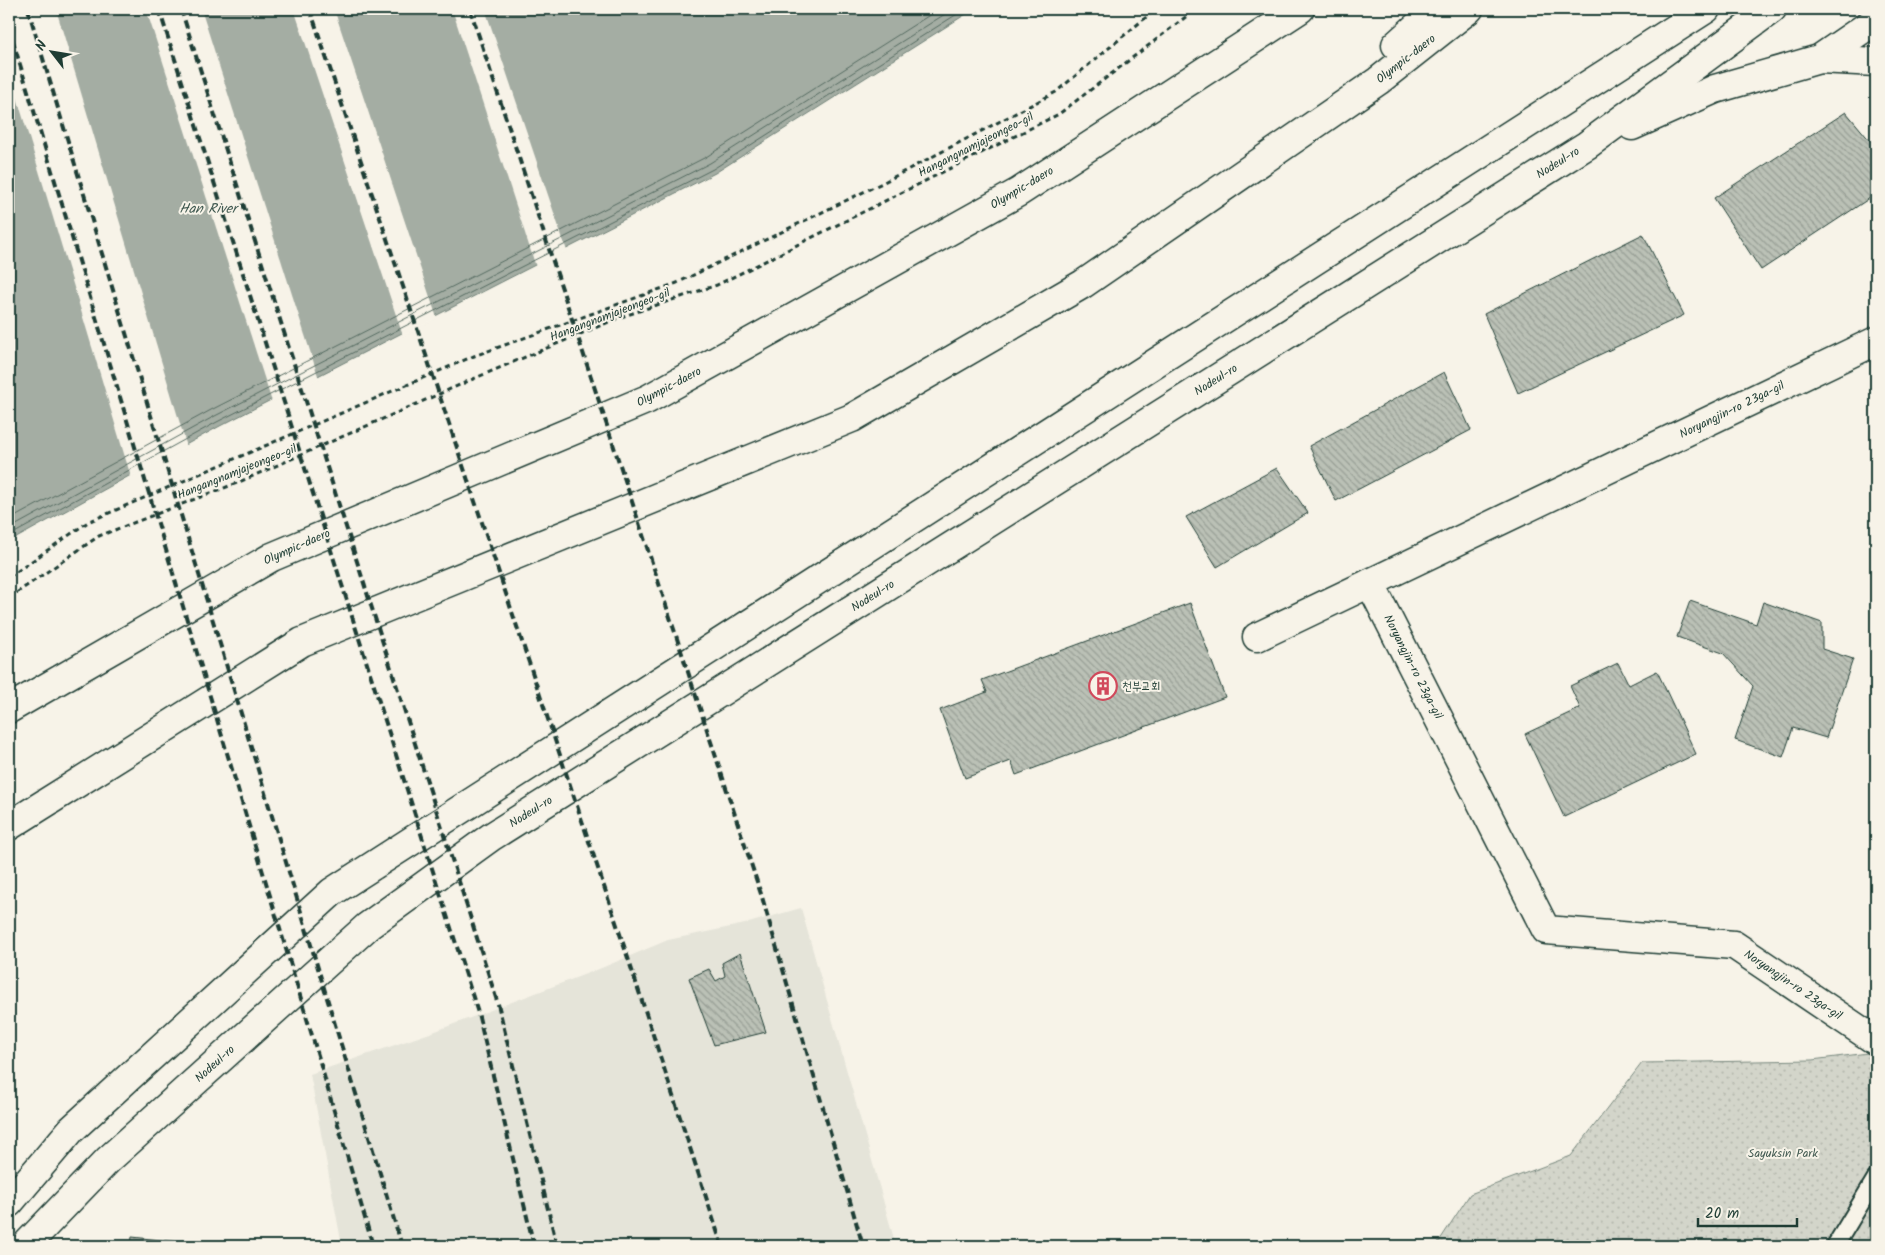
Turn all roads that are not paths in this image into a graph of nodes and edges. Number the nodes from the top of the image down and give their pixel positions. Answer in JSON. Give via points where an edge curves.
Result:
{"nodes":[{"id":1,"x":1300,"y":9,"type":"edge"},
{"id":2,"x":1436,"y":9,"type":"edge"},
{"id":3,"x":1469,"y":9,"type":"edge"},
{"id":4,"x":1706,"y":9,"type":"edge"},
{"id":5,"x":1772,"y":9,"type":"edge"},
{"id":6,"x":1876,"y":20,"type":"edge"},
{"id":7,"x":1819,"y":59,"type":"junction"},
{"id":8,"x":1876,"y":62,"type":"edge"},
{"id":9,"x":1292,"y":141,"type":"junction"},
{"id":10,"x":1587,"y":145,"type":"junction"},
{"id":11,"x":1876,"y":341,"type":"edge"},
{"id":12,"x":1370,"y":583,"type":"junction"},
{"id":13,"x":1257,"y":637,"type":"dead end"},
{"id":14,"x":9,"y":709,"type":"edge"},
{"id":15,"x":10,"y":826,"type":"edge"},
{"id":16,"x":1876,"y":1041,"type":"edge"},
{"id":17,"x":71,"y":1130,"type":"junction"},
{"id":18,"x":108,"y":1160,"type":"junction"},
{"id":19,"x":1876,"y":1178,"type":"edge"},
{"id":20,"x":9,"y":1184,"type":"edge"},
{"id":21,"x":9,"y":1203,"type":"edge"},
{"id":22,"x":25,"y":1246,"type":"edge"},
{"id":23,"x":48,"y":1246,"type":"edge"},
{"id":24,"x":1835,"y":1246,"type":"edge"}],
"edges":[{"from":1,"to":14,"type":"main road","name":"Olympic-daero","via":[[1019,192],[648,400],[272,557]]},
{"from":2,"to":9,"type":"main road","name":"Olympic-daero"},
{"from":3,"to":9,"type":"main road","name":"Olympic-daero","via":[[1378,81]]},
{"from":4,"to":17,"type":"main road","via":[[332,892]]},
{"from":5,"to":10,"type":"main road","name":"Nodeul-ro"},
{"from":6,"to":7,"type":"main road"},
{"from":7,"to":8,"type":"main road"},
{"from":7,"to":10,"type":"main road","via":[[1715,89]]},
{"from":9,"to":15,"type":"main road","name":"Olympic-daero","via":[[1083,284],[852,418],[302,642]]},
{"from":10,"to":18,"type":"main road","name":"Nodeul-ro","via":[[491,837],[368,926]]},
{"from":11,"to":12,"type":"main road","name":"Noryangjin-ro 23ga-gil"},
{"from":12,"to":13,"type":"main road"},
{"from":12,"to":16,"type":"main road","name":"Noryangjin-ro 23ga-gil","via":[[1546,930],[1734,945]]},
{"from":17,"to":20,"type":"main road"},
{"from":17,"to":21,"type":"main road"},
{"from":18,"to":22,"type":"main road","name":"Nodeul-ro"},
{"from":18,"to":23,"type":"main road"},
{"from":19,"to":24,"type":"lane"}]}
